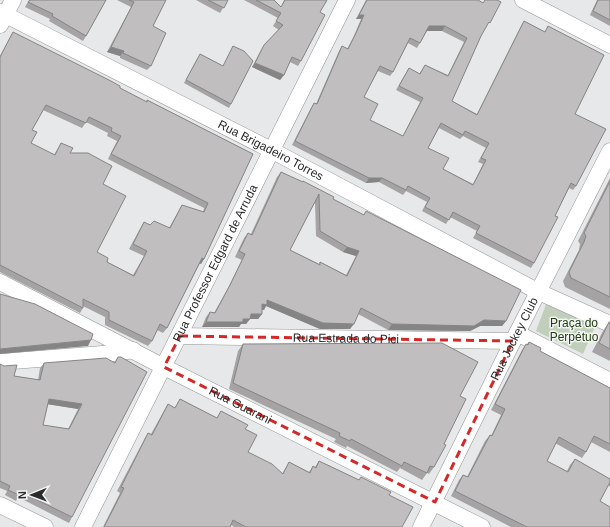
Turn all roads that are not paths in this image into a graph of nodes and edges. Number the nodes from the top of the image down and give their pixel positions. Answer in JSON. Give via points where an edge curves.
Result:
{"nodes":[{"id":1,"x":13,"y":0,"type":"edge"},
{"id":2,"x":347,"y":0,"type":"edge"},
{"id":3,"x":523,"y":0,"type":"edge"},
{"id":4,"x":2,"y":17,"type":"edge"},
{"id":5,"x":610,"y":45,"type":"edge"},
{"id":6,"x":273,"y":151,"type":"junction"},
{"id":7,"x":610,"y":151,"type":"edge"},
{"id":8,"x":0,"y":282,"type":"edge"},
{"id":9,"x":539,"y":292,"type":"junction"},
{"id":10,"x":610,"y":324,"type":"edge"},
{"id":11,"x":180,"y":336,"type":"junction"},
{"id":12,"x":515,"y":337,"type":"junction"},
{"id":13,"x":132,"y":350,"type":"junction"},
{"id":14,"x":0,"y":362,"type":"edge"},
{"id":15,"x":164,"y":367,"type":"junction"},
{"id":16,"x":610,"y":381,"type":"edge"},
{"id":17,"x":434,"y":502,"type":"junction"},
{"id":18,"x":0,"y":505,"type":"edge"},
{"id":19,"x":45,"y":527,"type":"edge"},
{"id":20,"x":83,"y":527,"type":"edge"},
{"id":21,"x":421,"y":527,"type":"edge"},
{"id":22,"x":482,"y":527,"type":"edge"}],
"edges":[{"from":1,"to":4,"type":"street"},
{"from":2,"to":6,"type":"street","name":"Rua Professor Edgard de Arruda"},
{"from":3,"to":5,"type":"street"},
{"from":4,"to":6,"type":"street","name":"Rua Brigadeiro Torres"},
{"from":6,"to":9,"type":"street","name":"Rua Brigadeiro Torres"},
{"from":6,"to":11,"type":"street","name":"Rua Professor Edgard de Arruda"},
{"from":7,"to":9,"type":"street","name":"Rua Jockey Club"},
{"from":8,"to":13,"type":"street","name":"Rua Guarani"},
{"from":9,"to":10,"type":"street"},
{"from":9,"to":12,"type":"street","name":"Rua Jockey Club"},
{"from":11,"to":12,"type":"street","name":"Rua Estrada do Pici"},
{"from":11,"to":15,"type":"street","name":"Rua Professor Edgard de Arruda"},
{"from":12,"to":16,"type":"street"},
{"from":12,"to":17,"type":"street","name":"Rua Jockey Club"},
{"from":13,"to":14,"type":"street"},
{"from":13,"to":15,"type":"street","name":"Rua Guarani"},
{"from":15,"to":17,"type":"street","name":"Rua Guarani"},
{"from":15,"to":20,"type":"street","name":"Rua Professor Edgard de Arruda"},
{"from":17,"to":21,"type":"street","name":"Rua Jockey Club"},
{"from":17,"to":22,"type":"street","name":"Rua Guarani"},
{"from":18,"to":19,"type":"street"}]}
